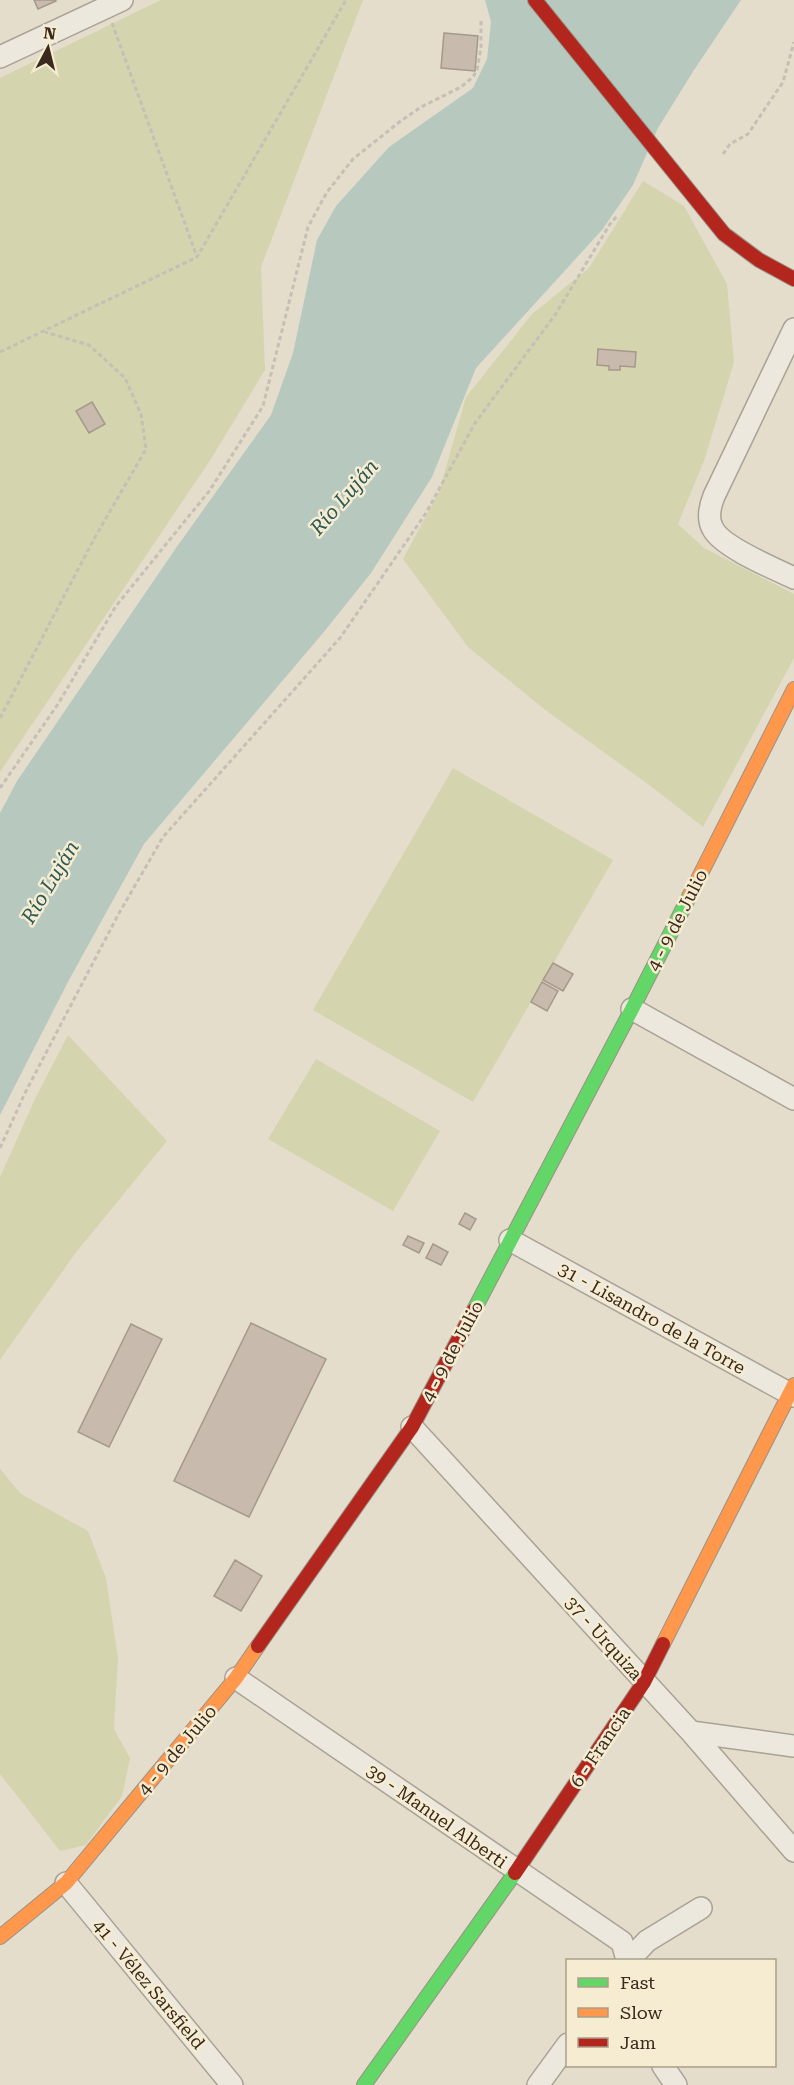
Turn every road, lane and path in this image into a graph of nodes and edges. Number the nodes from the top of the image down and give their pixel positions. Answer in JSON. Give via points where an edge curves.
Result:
{"nodes":[{"id":1,"x":346,"y":0,"type":"edge"},
{"id":2,"x":535,"y":0,"type":"edge"},
{"id":3,"x":111,"y":2,"type":"edge"},
{"id":4,"x":481,"y":19,"type":"dead end"},
{"id":5,"x":794,"y":42,"type":"edge"},
{"id":6,"x":0,"y":57,"type":"edge"},
{"id":7,"x":723,"y":154,"type":"dead end"},
{"id":8,"x":617,"y":216,"type":"dead end"},
{"id":9,"x":197,"y":257,"type":"junction"},
{"id":10,"x":794,"y":279,"type":"edge"},
{"id":11,"x":794,"y":329,"type":"edge"},
{"id":12,"x":44,"y":331,"type":"junction"},
{"id":13,"x":0,"y":352,"type":"edge"},
{"id":14,"x":794,"y":578,"type":"edge"},
{"id":15,"x":794,"y":689,"type":"edge"},
{"id":16,"x":0,"y":718,"type":"edge"},
{"id":17,"x":0,"y":788,"type":"edge"},
{"id":18,"x":632,"y":1009,"type":"junction"},
{"id":19,"x":794,"y":1099,"type":"edge"},
{"id":20,"x":0,"y":1148,"type":"edge"},
{"id":21,"x":510,"y":1240,"type":"junction"},
{"id":22,"x":792,"y":1391,"type":"edge"},
{"id":23,"x":412,"y":1427,"type":"junction"},
{"id":24,"x":236,"y":1678,"type":"junction"},
{"id":25,"x":644,"y":1682,"type":"junction"},
{"id":26,"x":691,"y":1732,"type":"junction"},
{"id":27,"x":794,"y":1746,"type":"edge"},
{"id":28,"x":794,"y":1851,"type":"edge"},
{"id":29,"x":517,"y":1871,"type":"junction"},
{"id":30,"x":66,"y":1883,"type":"junction"},
{"id":31,"x":701,"y":1908,"type":"dead end"},
{"id":32,"x":0,"y":1937,"type":"edge"},
{"id":33,"x":628,"y":1959,"type":"edge"},
{"id":34,"x":629,"y":1959,"type":"edge"},
{"id":35,"x":566,"y":2045,"type":"edge"},
{"id":36,"x":664,"y":2067,"type":"edge"},
{"id":37,"x":232,"y":2085,"type":"edge"},
{"id":38,"x":364,"y":2085,"type":"edge"},
{"id":39,"x":538,"y":2085,"type":"edge"},
{"id":40,"x":676,"y":2085,"type":"edge"}],
"edges":[{"from":1,"to":9,"type":"path"},
{"from":2,"to":10,"type":"street","via":[[724,234]]},
{"from":3,"to":6,"type":"street"},
{"from":3,"to":9,"type":"path"},
{"from":4,"to":17,"type":"path","via":[[481,47],[472,77],[402,120],[353,159],[327,192],[308,227],[263,406],[210,490],[116,606],[58,704]]},
{"from":5,"to":7,"type":"path","via":[[783,82],[748,134],[730,144]]},
{"from":8,"to":20,"type":"path","via":[[555,315],[475,423],[426,513],[340,638],[163,837],[24,1093]]},
{"from":9,"to":12,"type":"path"},
{"from":11,"to":14,"type":"street","via":[[714,496],[710,516],[712,529],[732,547]]},
{"from":12,"to":13,"type":"path"},
{"from":12,"to":16,"type":"path","via":[[89,345],[125,378],[141,414],[146,449]]},
{"from":15,"to":18,"type":"street","name":"4 - 9 de Julio"},
{"from":18,"to":19,"type":"street"},
{"from":18,"to":21,"type":"street","name":"4 - 9 de Julio"},
{"from":21,"to":22,"type":"street","name":"31 - Lisandro de la Torre"},
{"from":21,"to":23,"type":"street","name":"4 - 9 de Julio"},
{"from":22,"to":25,"type":"street","name":"6 - Francia"},
{"from":23,"to":24,"type":"street","name":"4 - 9 de Julio"},
{"from":23,"to":25,"type":"street","name":"37 - Urquiza"},
{"from":24,"to":29,"type":"street","name":"39 - Manuel Alberti"},
{"from":24,"to":30,"type":"street","name":"4 - 9 de Julio"},
{"from":25,"to":26,"type":"street","name":"37 - Urquiza"},
{"from":25,"to":29,"type":"street","name":"6 - Francia"},
{"from":26,"to":27,"type":"street"},
{"from":26,"to":28,"type":"street","name":"37 - Urquiza"},
{"from":29,"to":33,"type":"street","name":"39 - Manuel Alberti","via":[[622,1941]]},
{"from":29,"to":38,"type":"street","name":"6 - Francia"},
{"from":30,"to":32,"type":"street","name":"4 - 9 de Julio"},
{"from":30,"to":37,"type":"street","name":"41 - Vélez Sarsfield"},
{"from":31,"to":34,"type":"street","via":[[647,1941]]},
{"from":35,"to":39,"type":"street"},
{"from":36,"to":40,"type":"street"}]}
